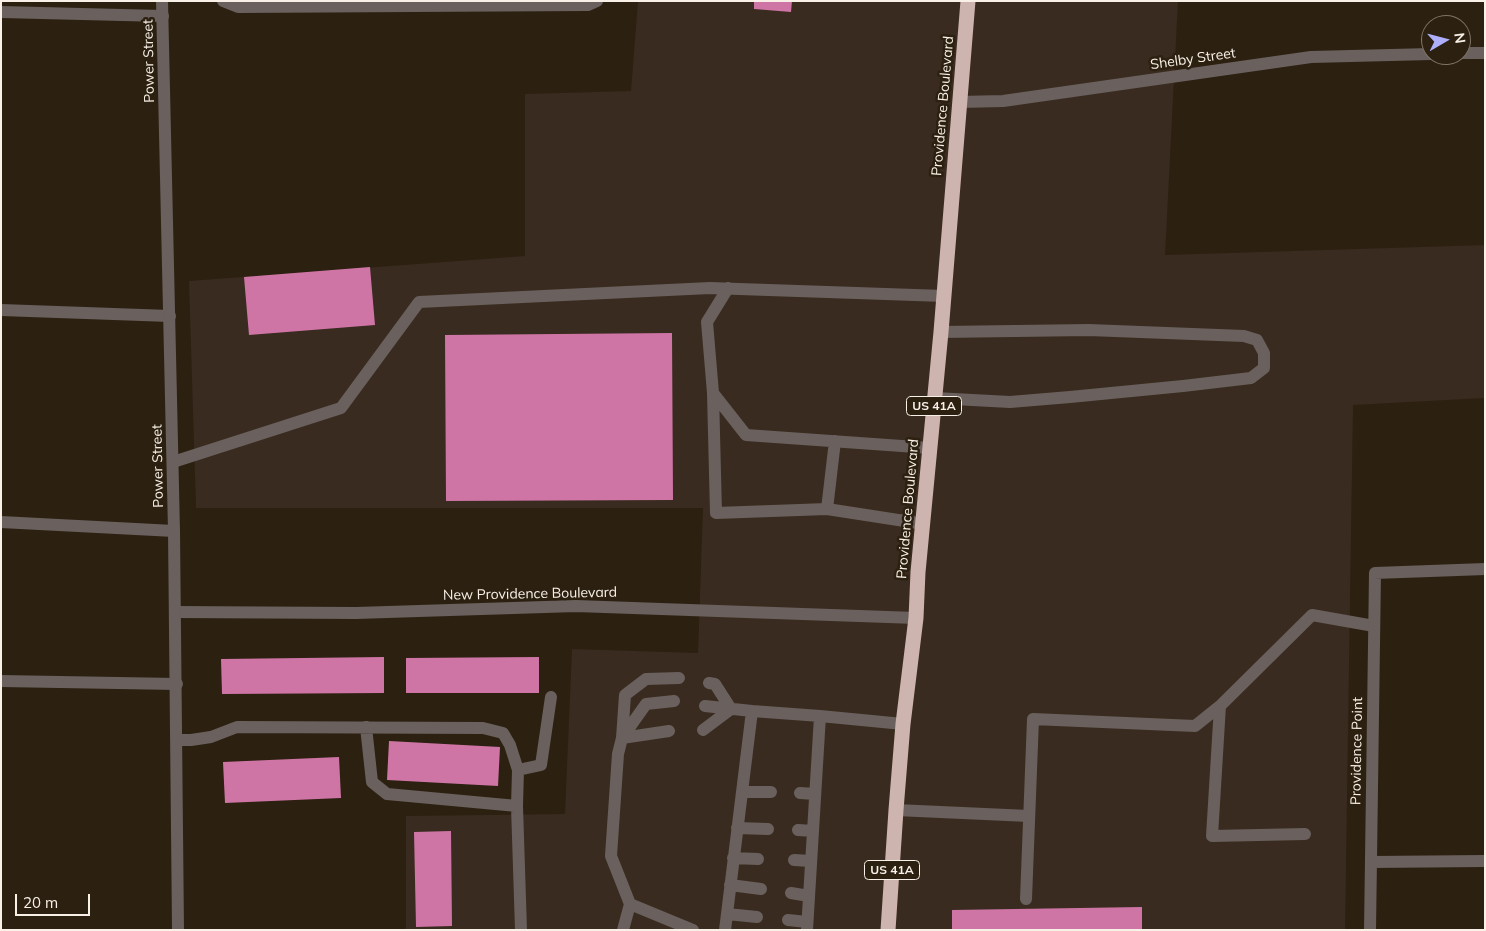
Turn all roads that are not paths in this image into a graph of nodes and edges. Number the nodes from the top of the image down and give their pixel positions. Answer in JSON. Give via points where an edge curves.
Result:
{"nodes":[{"id":1,"x":162,"y":1,"type":"edge"},
{"id":2,"x":223,"y":1,"type":"edge"},
{"id":3,"x":597,"y":1,"type":"edge"},
{"id":4,"x":968,"y":1,"type":"edge"},
{"id":5,"x":1,"y":12,"type":"edge"},
{"id":6,"x":162,"y":16,"type":"junction"},
{"id":7,"x":1471,"y":53,"type":"edge"},
{"id":8,"x":1485,"y":53,"type":"edge"},
{"id":9,"x":1421,"y":54,"type":"edge"},
{"id":10,"x":960,"y":102,"type":"junction"},
{"id":11,"x":728,"y":288,"type":"junction"},
{"id":12,"x":944,"y":296,"type":"junction"},
{"id":13,"x":1,"y":310,"type":"edge"},
{"id":14,"x":170,"y":316,"type":"junction"},
{"id":15,"x":941,"y":332,"type":"junction"},
{"id":16,"x":713,"y":393,"type":"junction"},
{"id":17,"x":934,"y":398,"type":"junction"},
{"id":18,"x":835,"y":441,"type":"junction"},
{"id":19,"x":930,"y":448,"type":"junction"},
{"id":20,"x":173,"y":462,"type":"junction"},
{"id":21,"x":827,"y":509,"type":"junction"},
{"id":22,"x":1,"y":522,"type":"edge"},
{"id":23,"x":924,"y":524,"type":"junction"},
{"id":24,"x":174,"y":531,"type":"junction"},
{"id":25,"x":1485,"y":569,"type":"edge"},
{"id":26,"x":175,"y":612,"type":"junction"},
{"id":27,"x":916,"y":618,"type":"junction"},
{"id":28,"x":1374,"y":626,"type":"junction"},
{"id":29,"x":679,"y":678,"type":"dead end"},
{"id":30,"x":1,"y":681,"type":"edge"},
{"id":31,"x":709,"y":683,"type":"dead end"},
{"id":32,"x":176,"y":684,"type":"junction"},
{"id":33,"x":551,"y":697,"type":"dead end"},
{"id":34,"x":674,"y":701,"type":"dead end"},
{"id":35,"x":705,"y":706,"type":"dead end"},
{"id":36,"x":1220,"y":706,"type":"junction"},
{"id":37,"x":731,"y":709,"type":"junction"},
{"id":38,"x":752,"y":711,"type":"junction"},
{"id":39,"x":820,"y":716,"type":"junction"},
{"id":40,"x":903,"y":724,"type":"junction"},
{"id":41,"x":366,"y":727,"type":"junction"},
{"id":42,"x":703,"y":730,"type":"dead end"},
{"id":43,"x":669,"y":731,"type":"dead end"},
{"id":44,"x":622,"y":738,"type":"junction"},
{"id":45,"x":177,"y":740,"type":"junction"},
{"id":46,"x":518,"y":770,"type":"junction"},
{"id":47,"x":742,"y":792,"type":"junction"},
{"id":48,"x":771,"y":792,"type":"dead end"},
{"id":49,"x":800,"y":793,"type":"dead end"},
{"id":50,"x":815,"y":794,"type":"junction"},
{"id":51,"x":518,"y":806,"type":"junction"},
{"id":52,"x":896,"y":810,"type":"junction"},
{"id":53,"x":1029,"y":816,"type":"junction"},
{"id":54,"x":737,"y":828,"type":"junction"},
{"id":55,"x":768,"y":829,"type":"dead end"},
{"id":56,"x":798,"y":830,"type":"dead end"},
{"id":57,"x":813,"y":831,"type":"junction"},
{"id":58,"x":1305,"y":834,"type":"dead end"},
{"id":59,"x":734,"y":858,"type":"junction"},
{"id":60,"x":758,"y":859,"type":"dead end"},
{"id":61,"x":794,"y":860,"type":"dead end"},
{"id":62,"x":811,"y":861,"type":"junction"},
{"id":63,"x":1485,"y":861,"type":"edge"},
{"id":64,"x":1371,"y":862,"type":"junction"},
{"id":65,"x":730,"y":885,"type":"junction"},
{"id":66,"x":760,"y":889,"type":"dead end"},
{"id":67,"x":791,"y":893,"type":"dead end"},
{"id":68,"x":809,"y":896,"type":"junction"},
{"id":69,"x":1026,"y":899,"type":"dead end"},
{"id":70,"x":630,"y":904,"type":"junction"},
{"id":71,"x":727,"y":914,"type":"junction"},
{"id":72,"x":757,"y":917,"type":"dead end"},
{"id":73,"x":788,"y":920,"type":"dead end"},
{"id":74,"x":807,"y":926,"type":"edge"},
{"id":75,"x":178,"y":930,"type":"edge"},
{"id":76,"x":521,"y":930,"type":"edge"},
{"id":77,"x":623,"y":930,"type":"edge"},
{"id":78,"x":693,"y":930,"type":"edge"},
{"id":79,"x":725,"y":930,"type":"edge"},
{"id":80,"x":888,"y":930,"type":"edge"},
{"id":81,"x":1370,"y":930,"type":"edge"}],
"edges":[{"from":1,"to":6,"type":"street","name":"Power Street"},
{"from":2,"to":3,"type":"street","via":[[238,7],[588,5]]},
{"from":4,"to":10,"type":"highway","name":"Providence Boulevard","number":"US 41A"},
{"from":5,"to":6,"type":"street"},
{"from":6,"to":14,"type":"street","name":"Power Street"},
{"from":7,"to":8,"type":"street"},
{"from":9,"to":10,"type":"street","name":"Shelby Street","via":[[1311,57],[1003,101]]},
{"from":10,"to":12,"type":"highway","name":"Providence Boulevard","number":"US 41A"},
{"from":11,"to":12,"type":"street"},
{"from":11,"to":16,"type":"street","via":[[707,322]]},
{"from":11,"to":20,"type":"street","via":[[419,302],[341,408]]},
{"from":12,"to":15,"type":"highway","name":"Providence Boulevard","number":"US 41A"},
{"from":13,"to":14,"type":"street"},
{"from":14,"to":20,"type":"street","name":"Power Street"},
{"from":15,"to":17,"type":"highway","name":"Providence Boulevard","number":"US 41A"},
{"from":15,"to":17,"type":"street","via":[[1089,330],[1244,336],[1257,340],[1264,353],[1264,368],[1251,378],[1040,400],[1010,402]]},
{"from":16,"to":18,"type":"street","via":[[746,435]]},
{"from":16,"to":21,"type":"street","via":[[716,513]]},
{"from":17,"to":19,"type":"highway","name":"Providence Boulevard","number":"US 41A"},
{"from":18,"to":19,"type":"street"},
{"from":18,"to":21,"type":"street"},
{"from":19,"to":23,"type":"highway","name":"Providence Boulevard","number":"US 41A"},
{"from":20,"to":24,"type":"street","name":"Power Street"},
{"from":21,"to":23,"type":"street"},
{"from":22,"to":24,"type":"street"},
{"from":23,"to":27,"type":"highway","name":"Providence Boulevard","number":"US 41A"},
{"from":24,"to":26,"type":"street","name":"Power Street"},
{"from":25,"to":28,"type":"street","name":"Providence Point","via":[[1375,573]]},
{"from":26,"to":27,"type":"street","name":"New Providence Boulevard","via":[[356,613],[576,606]]},
{"from":26,"to":32,"type":"street","name":"Power Street"},
{"from":27,"to":40,"type":"highway","name":"Providence Boulevard","number":"US 41A"},
{"from":28,"to":36,"type":"street","via":[[1312,615]]},
{"from":28,"to":64,"type":"street","name":"Providence Point"},
{"from":29,"to":44,"type":"street","via":[[646,679],[625,695]]},
{"from":30,"to":32,"type":"street"},
{"from":31,"to":37,"type":"street","via":[[715,684]]},
{"from":32,"to":45,"type":"street","name":"Power Street"},
{"from":33,"to":46,"type":"street","via":[[541,765]]},
{"from":34,"to":44,"type":"street","via":[[646,704]]},
{"from":35,"to":37,"type":"street"},
{"from":36,"to":53,"type":"street","via":[[1195,726],[1033,719]]},
{"from":36,"to":58,"type":"street","via":[[1212,836]]},
{"from":37,"to":38,"type":"street"},
{"from":37,"to":42,"type":"street"},
{"from":38,"to":39,"type":"street"},
{"from":38,"to":47,"type":"street"},
{"from":39,"to":40,"type":"street"},
{"from":39,"to":50,"type":"street"},
{"from":40,"to":52,"type":"highway","name":"Providence Boulevard","number":"US 41A"},
{"from":41,"to":45,"type":"street","via":[[237,727],[212,737]]},
{"from":41,"to":46,"type":"street","via":[[483,728],[503,733]]},
{"from":41,"to":51,"type":"street","via":[[372,782],[387,794]]},
{"from":43,"to":44,"type":"street"},
{"from":44,"to":70,"type":"street","via":[[611,856]]},
{"from":45,"to":75,"type":"street","name":"Power Street"},
{"from":46,"to":51,"type":"street"},
{"from":47,"to":48,"type":"street"},
{"from":47,"to":54,"type":"street"},
{"from":49,"to":50,"type":"street"},
{"from":50,"to":57,"type":"street"},
{"from":51,"to":76,"type":"street"},
{"from":52,"to":53,"type":"street"},
{"from":52,"to":80,"type":"highway","name":"Providence Boulevard","number":"US 41A"},
{"from":53,"to":69,"type":"street"},
{"from":54,"to":55,"type":"street"},
{"from":54,"to":59,"type":"street"},
{"from":56,"to":57,"type":"street"},
{"from":57,"to":62,"type":"street"},
{"from":59,"to":60,"type":"street"},
{"from":59,"to":65,"type":"street"},
{"from":61,"to":62,"type":"street"},
{"from":62,"to":68,"type":"street"},
{"from":63,"to":64,"type":"street"},
{"from":64,"to":81,"type":"street","name":"Providence Point"},
{"from":65,"to":66,"type":"street"},
{"from":65,"to":71,"type":"street"},
{"from":67,"to":68,"type":"street"},
{"from":68,"to":74,"type":"street"},
{"from":70,"to":77,"type":"street"},
{"from":70,"to":78,"type":"street"},
{"from":71,"to":72,"type":"street"},
{"from":71,"to":79,"type":"street"},
{"from":73,"to":74,"type":"street"}]}
